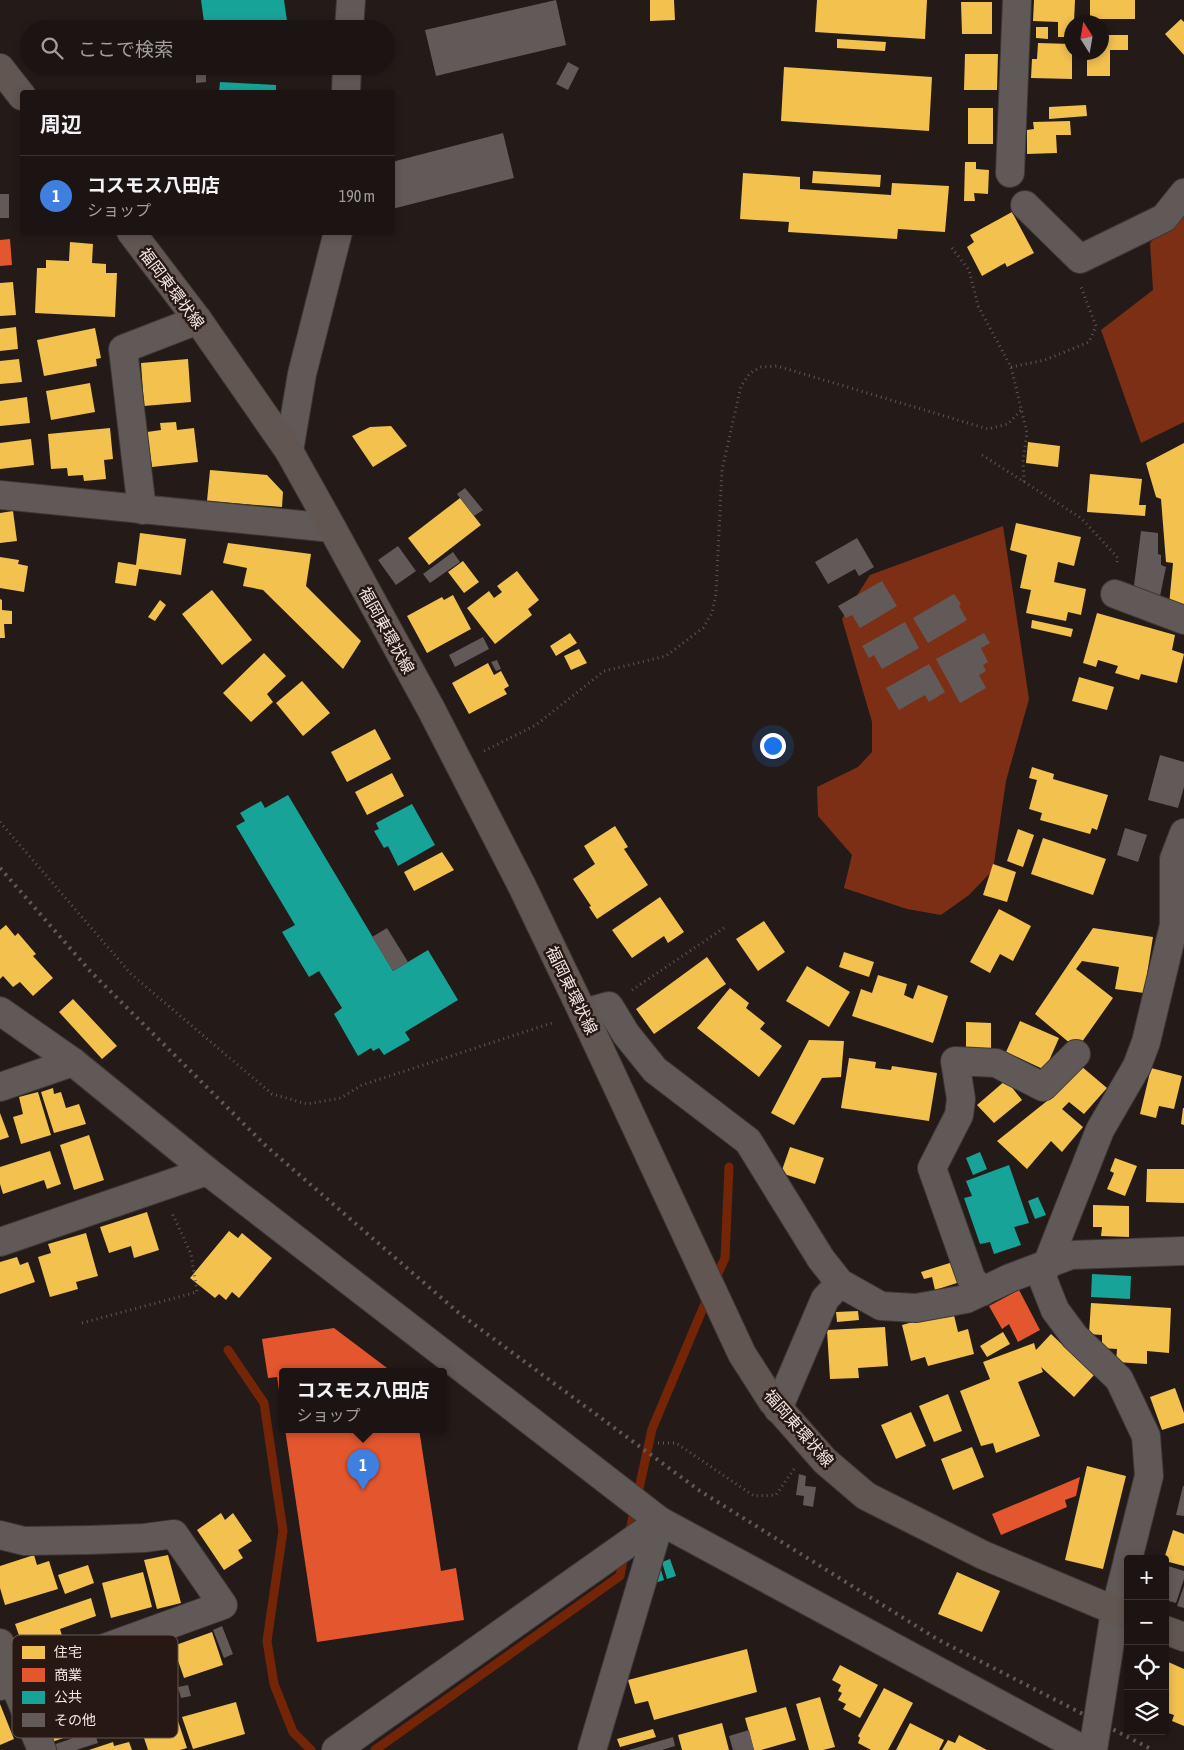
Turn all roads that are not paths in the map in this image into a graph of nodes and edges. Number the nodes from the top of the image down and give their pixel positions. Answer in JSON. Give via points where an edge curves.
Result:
{"nodes":[{"id":1,"x":351,"y":0,"type":"edge"},
{"id":2,"x":1016,"y":0,"type":"edge"},
{"id":3,"x":350,"y":20,"type":"edge"},
{"id":4,"x":0,"y":68,"type":"edge"},
{"id":5,"x":347,"y":75,"type":"edge"},
{"id":6,"x":346,"y":90,"type":"edge"},
{"id":7,"x":20,"y":93,"type":"edge"},
{"id":8,"x":1010,"y":173,"type":"dead end"},
{"id":9,"x":1184,"y":193,"type":"edge"},
{"id":10,"x":1025,"y":205,"type":"dead end"},
{"id":11,"x":132,"y":235,"type":"edge"},
{"id":12,"x":337,"y":235,"type":"edge"},
{"id":13,"x":198,"y":320,"type":"junction"},
{"id":14,"x":288,"y":451,"type":"junction"},
{"id":15,"x":0,"y":495,"type":"edge"},
{"id":16,"x":142,"y":510,"type":"junction"},
{"id":17,"x":332,"y":528,"type":"junction"},
{"id":18,"x":1115,"y":594,"type":"road end"},
{"id":19,"x":1184,"y":620,"type":"edge"},
{"id":20,"x":1184,"y":833,"type":"edge"},
{"id":21,"x":0,"y":1011,"type":"edge"},
{"id":22,"x":583,"y":1013,"type":"junction"},
{"id":23,"x":1076,"y":1054,"type":"dead end"},
{"id":24,"x":73,"y":1062,"type":"junction"},
{"id":25,"x":0,"y":1087,"type":"edge"},
{"id":26,"x":207,"y":1171,"type":"junction"},
{"id":27,"x":0,"y":1242,"type":"edge"},
{"id":28,"x":1184,"y":1251,"type":"edge"},
{"id":29,"x":1048,"y":1263,"type":"junction"},
{"id":30,"x":840,"y":1283,"type":"junction"},
{"id":31,"x":982,"y":1292,"type":"junction"},
{"id":32,"x":778,"y":1409,"type":"junction"},
{"id":33,"x":660,"y":1522,"type":"junction"},
{"id":34,"x":0,"y":1535,"type":"edge"},
{"id":35,"x":1129,"y":1555,"type":"edge"},
{"id":36,"x":1124,"y":1590,"type":"edge"},
{"id":37,"x":1121,"y":1613,"type":"edge"},
{"id":38,"x":1169,"y":1631,"type":"edge"},
{"id":39,"x":140,"y":1635,"type":"edge"},
{"id":40,"x":1184,"y":1637,"type":"edge"},
{"id":41,"x":0,"y":1643,"type":"edge"},
{"id":42,"x":6,"y":1683,"type":"edge"},
{"id":43,"x":12,"y":1694,"type":"edge"},
{"id":44,"x":36,"y":1738,"type":"edge"},
{"id":45,"x":42,"y":1750,"type":"edge"},
{"id":46,"x":336,"y":1750,"type":"edge"},
{"id":47,"x":592,"y":1750,"type":"edge"},
{"id":48,"x":1084,"y":1750,"type":"edge"},
{"id":49,"x":1093,"y":1750,"type":"edge"}],
"edges":[{"from":1,"to":3,"type":"street"},
{"from":2,"to":8,"type":"street"},
{"from":4,"to":7,"type":"main road"},
{"from":5,"to":6,"type":"street"},
{"from":9,"to":10,"type":"street","via":[[1164,218],[1080,259]]},
{"from":11,"to":13,"type":"main road","name":"福岡東環状線"},
{"from":12,"to":14,"type":"street","via":[[302,374]]},
{"from":13,"to":14,"type":"main road","name":"福岡東環状線"},
{"from":13,"to":16,"type":"street","via":[[123,349]]},
{"from":14,"to":17,"type":"main road","name":"福岡東環状線"},
{"from":15,"to":16,"type":"street"},
{"from":16,"to":17,"type":"street"},
{"from":17,"to":22,"type":"main road","name":"福岡東環状線","via":[[459,764]]},
{"from":18,"to":19,"type":"street"},
{"from":20,"to":29,"type":"street","via":[[1174,859],[1174,925],[1146,1042],[1137,1066],[1100,1130]]},
{"from":21,"to":24,"type":"street"},
{"from":22,"to":30,"type":"street","via":[[609,1006],[626,1034],[655,1070],[748,1141],[821,1260]]},
{"from":22,"to":32,"type":"main road","name":"福岡東環状線","via":[[742,1354]]},
{"from":23,"to":31,"type":"street","via":[[1043,1087],[996,1063],[955,1061],[961,1099],[959,1115],[932,1168],[972,1278]]},
{"from":24,"to":25,"type":"street"},
{"from":24,"to":26,"type":"street"},
{"from":26,"to":27,"type":"street"},
{"from":26,"to":33,"type":"street"},
{"from":28,"to":29,"type":"street","via":[[1071,1255]]},
{"from":29,"to":31,"type":"street"},
{"from":29,"to":35,"type":"street","via":[[1042,1277],[1056,1310],[1075,1337],[1119,1379],[1146,1436],[1149,1476]]},
{"from":30,"to":31,"type":"street","via":[[881,1306],[916,1308],[966,1299]]},
{"from":30,"to":32,"type":"street","via":[[825,1299]]},
{"from":32,"to":37,"type":"main road","name":"福岡東環状線","via":[[825,1462],[866,1496],[983,1555]]},
{"from":33,"to":46,"type":"street"},
{"from":33,"to":47,"type":"street"},
{"from":33,"to":48,"type":"street"},
{"from":34,"to":39,"type":"street","via":[[24,1541],[144,1538],[174,1534],[223,1605]]},
{"from":36,"to":37,"type":"street"},
{"from":37,"to":49,"type":"street"},
{"from":38,"to":40,"type":"main road"},
{"from":41,"to":42,"type":"street"},
{"from":42,"to":43,"type":"street"},
{"from":44,"to":45,"type":"street"}]}
